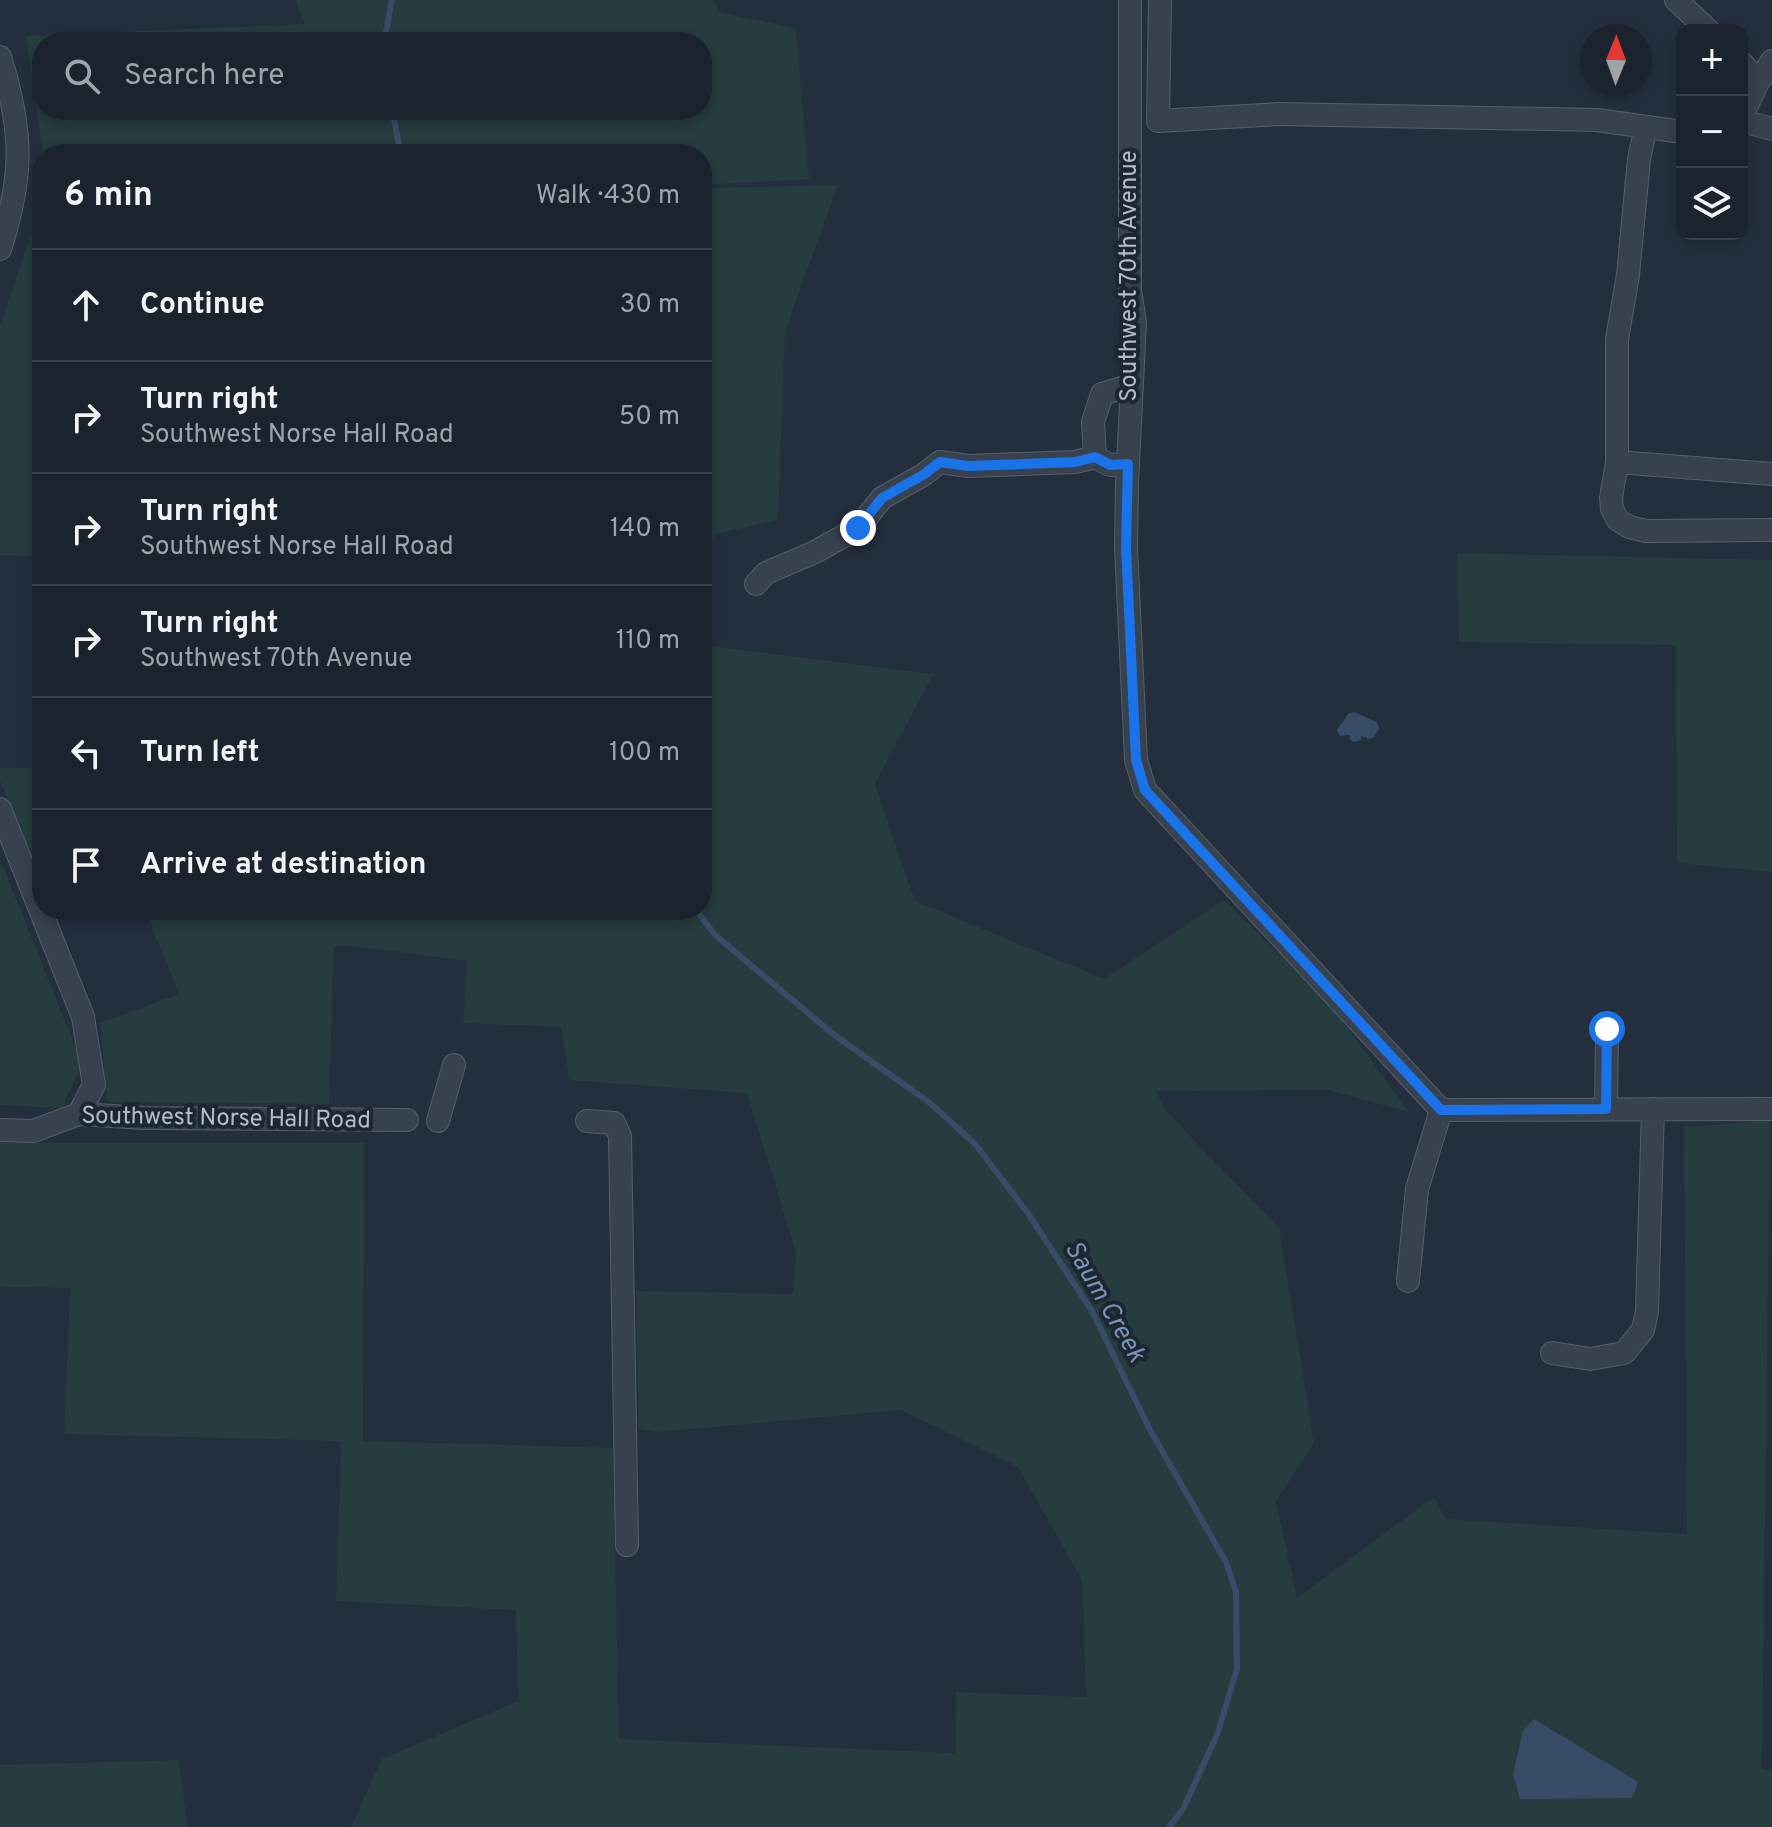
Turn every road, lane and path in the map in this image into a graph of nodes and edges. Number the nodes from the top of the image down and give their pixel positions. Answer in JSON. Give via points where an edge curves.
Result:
{"nodes":[{"id":1,"x":1130,"y":0,"type":"edge"},
{"id":2,"x":1160,"y":0,"type":"edge"},
{"id":3,"x":1676,"y":0,"type":"edge"},
{"id":4,"x":1702,"y":24,"type":"edge"},
{"id":5,"x":0,"y":57,"type":"edge"},
{"id":6,"x":1772,"y":61,"type":"edge"},
{"id":7,"x":1748,"y":70,"type":"edge"},
{"id":8,"x":1758,"y":82,"type":"junction"},
{"id":9,"x":1748,"y":105,"type":"edge"},
{"id":10,"x":1748,"y":121,"type":"edge"},
{"id":11,"x":1646,"y":127,"type":"junction"},
{"id":12,"x":1772,"y":129,"type":"edge"},
{"id":13,"x":1676,"y":131,"type":"edge"},
{"id":14,"x":0,"y":249,"type":"edge"},
{"id":15,"x":1132,"y":385,"type":"junction"},
{"id":16,"x":1095,"y":457,"type":"junction"},
{"id":17,"x":1617,"y":462,"type":"junction"},
{"id":18,"x":1128,"y":464,"type":"junction"},
{"id":19,"x":1772,"y":474,"type":"edge"},
{"id":20,"x":1772,"y":530,"type":"edge"},
{"id":21,"x":756,"y":584,"type":"dead end"},
{"id":22,"x":0,"y":809,"type":"edge"},
{"id":23,"x":32,"y":889,"type":"edge"},
{"id":24,"x":44,"y":920,"type":"edge"},
{"id":25,"x":1607,"y":1029,"type":"dead end"},
{"id":26,"x":454,"y":1065,"type":"dead end"},
{"id":27,"x":1606,"y":1109,"type":"junction"},
{"id":28,"x":1653,"y":1109,"type":"junction"},
{"id":29,"x":1772,"y":1109,"type":"edge"},
{"id":30,"x":1441,"y":1110,"type":"junction"},
{"id":31,"x":79,"y":1114,"type":"junction"},
{"id":32,"x":407,"y":1120,"type":"dead end"},
{"id":33,"x":438,"y":1121,"type":"dead end"},
{"id":34,"x":587,"y":1121,"type":"dead end"},
{"id":35,"x":0,"y":1130,"type":"edge"},
{"id":36,"x":1408,"y":1281,"type":"dead end"},
{"id":37,"x":1552,"y":1353,"type":"dead end"},
{"id":38,"x":627,"y":1545,"type":"dead end"}],
"edges":[{"from":1,"to":15,"type":"street","name":"Southwest 70th Avenue"},
{"from":2,"to":11,"type":"street","via":[[1158,121],[1279,114],[1597,120]]},
{"from":3,"to":4,"type":"street"},
{"from":5,"to":14,"type":"street","via":[[15,126],[17,168]]},
{"from":6,"to":8,"type":"street"},
{"from":7,"to":8,"type":"street"},
{"from":8,"to":9,"type":"street"},
{"from":10,"to":12,"type":"street"},
{"from":11,"to":13,"type":"street"},
{"from":11,"to":17,"type":"street","via":[[1617,339]]},
{"from":15,"to":16,"type":"street","via":[[1102,394],[1093,422]]},
{"from":15,"to":18,"type":"street","name":"Southwest 70th Avenue"},
{"from":16,"to":18,"type":"street","via":[[1110,465]]},
{"from":16,"to":21,"type":"street","via":[[968,466],[940,462],[882,498],[858,528],[766,573]]},
{"from":17,"to":19,"type":"street"},
{"from":17,"to":20,"type":"street","via":[[1612,509],[1629,527]]},
{"from":18,"to":30,"type":"street","name":"Southwest 70th Avenue","via":[[1126,547],[1136,760],[1145,790]]},
{"from":22,"to":23,"type":"street"},
{"from":24,"to":31,"type":"street","via":[[83,1017],[94,1085]]},
{"from":25,"to":27,"type":"street"},
{"from":26,"to":33,"type":"street"},
{"from":27,"to":28,"type":"street"},
{"from":27,"to":30,"type":"street"},
{"from":28,"to":29,"type":"street"},
{"from":28,"to":37,"type":"street","via":[[1643,1330],[1624,1353],[1590,1359]]},
{"from":30,"to":36,"type":"street","via":[[1417,1189]]},
{"from":31,"to":32,"type":"street","name":"Southwest Norse Hall Road"},
{"from":31,"to":35,"type":"street","name":"Southwest Norse Hall Road","via":[[33,1131]]},
{"from":34,"to":38,"type":"street","via":[[614,1123],[620,1136]]}]}
